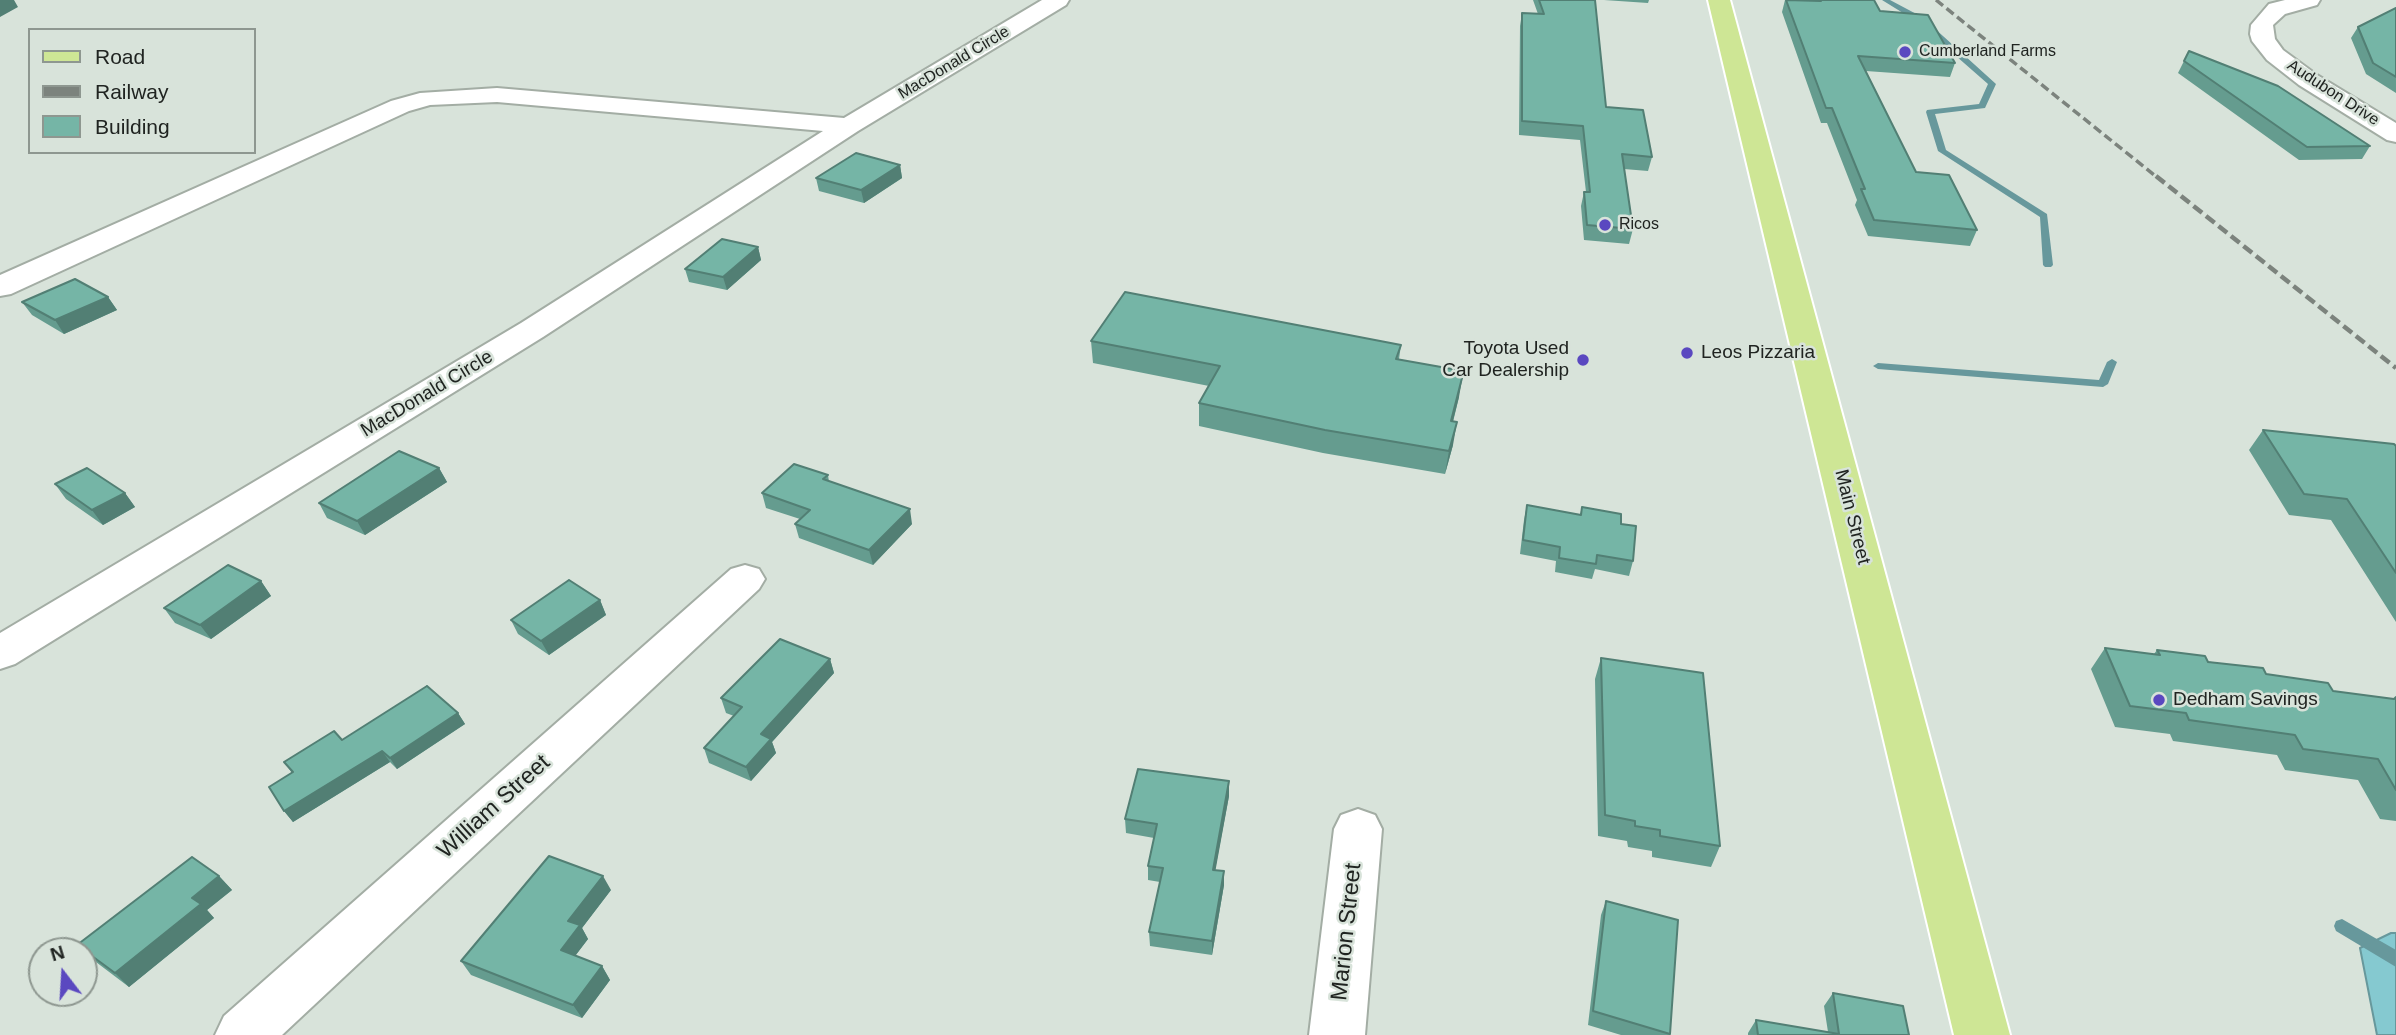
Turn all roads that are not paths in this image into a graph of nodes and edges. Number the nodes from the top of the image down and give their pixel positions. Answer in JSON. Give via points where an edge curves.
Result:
{"nodes":[{"id":1,"x":1058,"y":0,"type":"edge"},
{"id":2,"x":1719,"y":0,"type":"edge"},
{"id":3,"x":2309,"y":0,"type":"edge"},
{"id":4,"x":849,"y":126,"type":"junction"},
{"id":5,"x":2396,"y":134,"type":"edge"},
{"id":6,"x":0,"y":287,"type":"edge"},
{"id":7,"x":745,"y":579,"type":"dead end"},
{"id":8,"x":0,"y":653,"type":"edge"},
{"id":9,"x":1358,"y":829,"type":"dead end"},
{"id":10,"x":243,"y":1035,"type":"edge"},
{"id":11,"x":1337,"y":1035,"type":"edge"},
{"id":12,"x":1982,"y":1035,"type":"edge"}],
"edges":[{"from":1,"to":4,"type":"street","name":"MacDonald Circle"},
{"from":2,"to":12,"type":"main road","name":"Main Street"},
{"from":3,"to":5,"type":"street","name":"Audubon Drive","via":[[2277,9],[2268,17],[2262,25],[2264,41],[2308,80]]},
{"from":4,"to":6,"type":"street","via":[[497,95],[429,98],[400,106]]},
{"from":4,"to":8,"type":"street","name":"MacDonald Circle","via":[[532,330]]},
{"from":7,"to":10,"type":"street","name":"William Street"},
{"from":9,"to":11,"type":"street","name":"Marion Street"}]}
